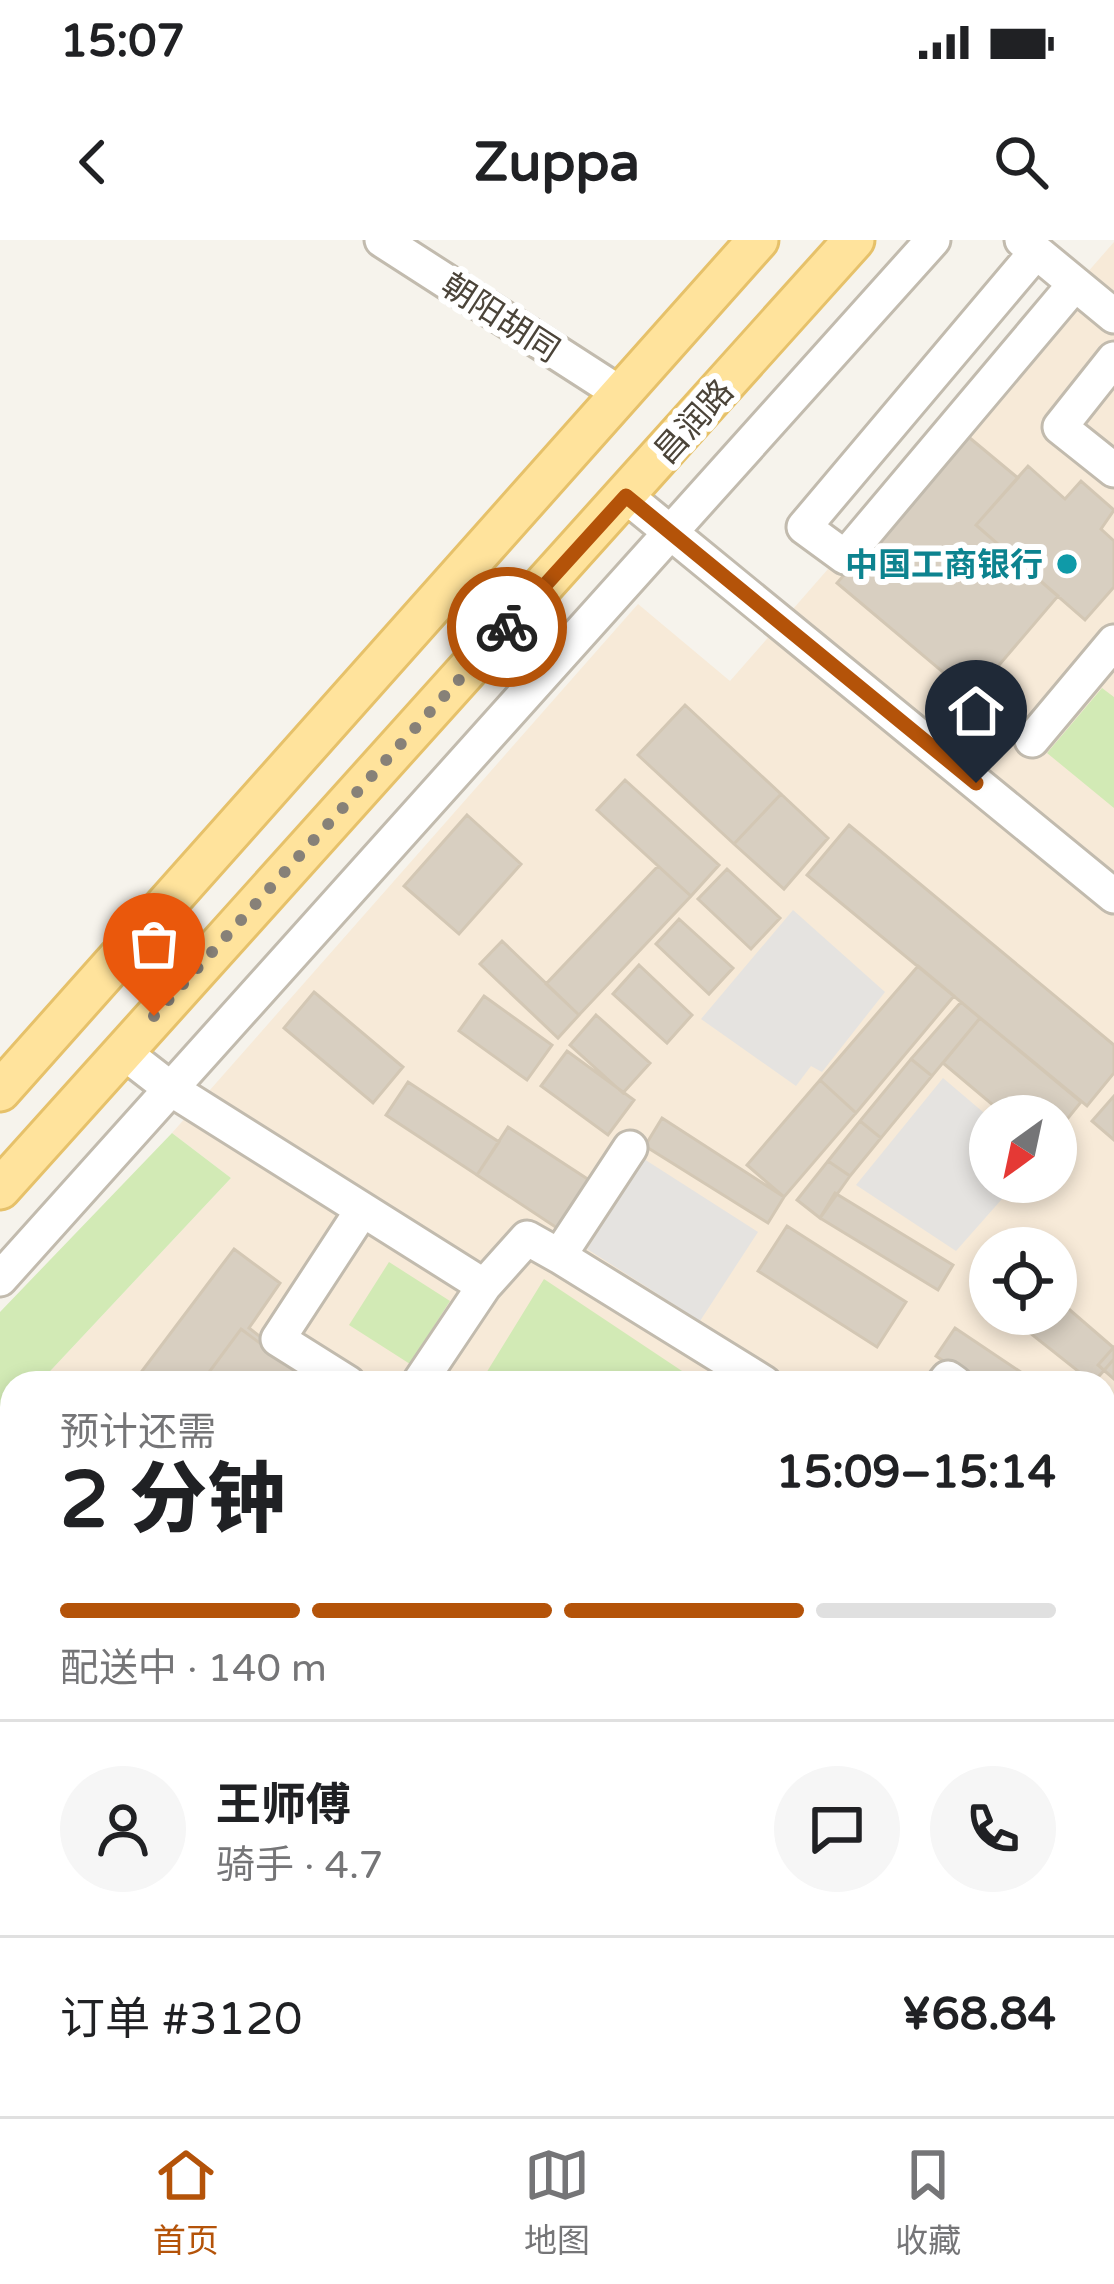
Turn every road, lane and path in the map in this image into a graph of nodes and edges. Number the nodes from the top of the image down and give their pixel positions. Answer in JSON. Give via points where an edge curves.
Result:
{"nodes":[{"id":1,"x":382,"y":240,"type":"edge"},
{"id":2,"x":758,"y":240,"type":"edge"},
{"id":3,"x":854,"y":240,"type":"edge"},
{"id":4,"x":933,"y":240,"type":"edge"},
{"id":5,"x":1029,"y":246,"type":"edge"},
{"id":6,"x":1074,"y":285,"type":"junction"},
{"id":7,"x":1114,"y":316,"type":"edge"},
{"id":8,"x":1114,"y":359,"type":"edge"},
{"id":9,"x":621,"y":394,"type":"junction"},
{"id":10,"x":1114,"y":470,"type":"edge"},
{"id":11,"x":626,"y":496,"type":"junction"},
{"id":12,"x":670,"y":532,"type":"junction"},
{"id":13,"x":1111,"y":650,"type":"edge"},
{"id":14,"x":1032,"y":740,"type":"dead end"},
{"id":15,"x":1114,"y":896,"type":"edge"},
{"id":16,"x":122,"y":1051,"type":"junction"},
{"id":17,"x":171,"y":1089,"type":"junction"},
{"id":18,"x":0,"y":1091,"type":"edge"},
{"id":19,"x":630,"y":1148,"type":"dead end"},
{"id":20,"x":0,"y":1189,"type":"edge"},
{"id":21,"x":361,"y":1212,"type":"junction"},
{"id":22,"x":559,"y":1256,"type":"junction"},
{"id":23,"x":0,"y":1279,"type":"edge"},
{"id":24,"x":484,"y":1286,"type":"junction"},
{"id":25,"x":328,"y":1371,"type":"edge"},
{"id":26,"x":427,"y":1371,"type":"edge"},
{"id":27,"x":745,"y":1371,"type":"edge"}],
"edges":[{"from":1,"to":9,"type":"street","name":"朝阳胡同"},
{"from":2,"to":9,"type":"main road"},
{"from":3,"to":11,"type":"main road","name":"昌润路"},
{"from":4,"to":12,"type":"street"},
{"from":5,"to":6,"type":"street"},
{"from":5,"to":6,"type":"street","via":[[804,527],[845,557]]},
{"from":6,"to":7,"type":"street"},
{"from":8,"to":10,"type":"street","via":[[1060,427]]},
{"from":9,"to":18,"type":"main road"},
{"from":11,"to":12,"type":"street"},
{"from":11,"to":16,"type":"main road","name":"昌润路"},
{"from":12,"to":15,"type":"street"},
{"from":12,"to":17,"type":"street"},
{"from":13,"to":14,"type":"street"},
{"from":16,"to":17,"type":"street"},
{"from":16,"to":20,"type":"main road","name":"昌润路"},
{"from":17,"to":21,"type":"street"},
{"from":17,"to":23,"type":"street"},
{"from":19,"to":22,"type":"street"},
{"from":21,"to":24,"type":"street"},
{"from":21,"to":25,"type":"street","via":[[278,1340]]},
{"from":22,"to":24,"type":"street","via":[[527,1238]]},
{"from":22,"to":27,"type":"street"},
{"from":24,"to":26,"type":"street"}]}
